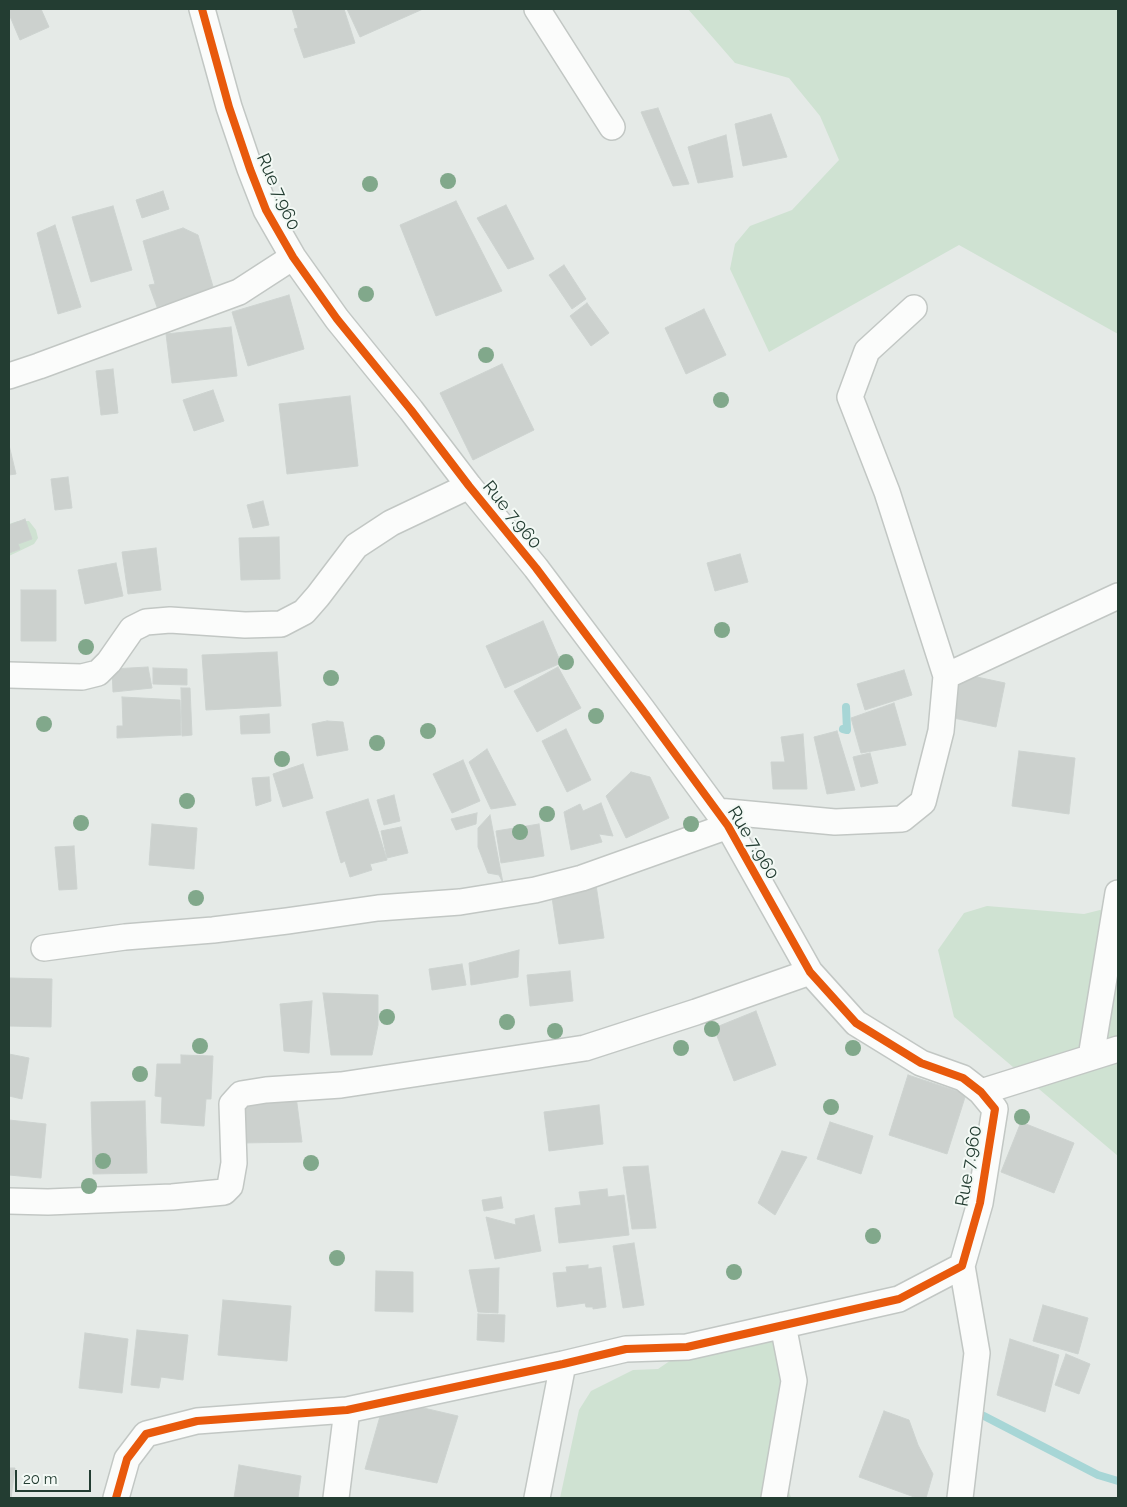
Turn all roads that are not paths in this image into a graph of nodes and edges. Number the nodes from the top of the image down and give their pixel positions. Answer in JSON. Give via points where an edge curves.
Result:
{"nodes":[{"id":1,"x":202,"y":9,"type":"edge"},
{"id":2,"x":537,"y":9,"type":"edge"},
{"id":3,"x":612,"y":128,"type":"dead end"},
{"id":4,"x":293,"y":257,"type":"junction"},
{"id":5,"x":914,"y":308,"type":"dead end"},
{"id":6,"x":9,"y":376,"type":"edge"},
{"id":7,"x":469,"y":486,"type":"junction"},
{"id":8,"x":1118,"y":596,"type":"edge"},
{"id":9,"x":9,"y":674,"type":"edge"},
{"id":10,"x":946,"y":676,"type":"junction"},
{"id":11,"x":722,"y":818,"type":"junction"},
{"id":12,"x":1118,"y":893,"type":"edge"},
{"id":13,"x":44,"y":948,"type":"dead end"},
{"id":14,"x":810,"y":972,"type":"junction"},
{"id":15,"x":1118,"y":1049,"type":"edge"},
{"id":16,"x":1091,"y":1057,"type":"junction"},
{"id":17,"x":981,"y":1092,"type":"junction"},
{"id":18,"x":9,"y":1201,"type":"edge"},
{"id":19,"x":962,"y":1266,"type":"junction"},
{"id":20,"x":783,"y":1325,"type":"junction"},
{"id":21,"x":563,"y":1364,"type":"junction"},
{"id":22,"x":347,"y":1410,"type":"junction"},
{"id":23,"x":116,"y":1498,"type":"edge"},
{"id":24,"x":336,"y":1498,"type":"edge"},
{"id":25,"x":537,"y":1498,"type":"edge"},
{"id":26,"x":774,"y":1498,"type":"edge"},
{"id":27,"x":960,"y":1498,"type":"edge"}],
"edges":[{"from":1,"to":4,"type":"street","name":"Rue 7.960","via":[[229,108],[250,169],[266,210]]},
{"from":2,"to":3,"type":"street"},
{"from":4,"to":6,"type":"street","via":[[239,292]]},
{"from":4,"to":7,"type":"street","name":"Rue 7.960","via":[[337,319]]},
{"from":5,"to":10,"type":"street","via":[[867,351],[850,397],[887,492]]},
{"from":7,"to":9,"type":"street","via":[[391,523],[356,546],[304,612],[281,624],[146,622],[132,629],[110,662],[98,673],[82,678]]},
{"from":7,"to":11,"type":"street","name":"Rue 7.960","via":[[536,568]]},
{"from":8,"to":10,"type":"street"},
{"from":10,"to":11,"type":"street","via":[[941,731],[923,802],[902,819],[835,822]]},
{"from":11,"to":13,"type":"street","via":[[582,878],[535,890],[460,902],[378,908]]},
{"from":11,"to":14,"type":"street","name":"Rue 7.960"},
{"from":12,"to":16,"type":"street"},
{"from":14,"to":17,"type":"street","name":"Rue 7.960","via":[[856,1023],[921,1063],[963,1078]]},
{"from":14,"to":18,"type":"street","via":[[584,1048],[341,1085],[241,1094],[232,1104],[234,1162],[230,1186],[224,1192],[172,1197]]},
{"from":15,"to":16,"type":"street"},
{"from":16,"to":17,"type":"street"},
{"from":17,"to":19,"type":"street","name":"Rue 7.960","via":[[995,1109],[980,1203]]},
{"from":19,"to":20,"type":"street","via":[[899,1299]]},
{"from":19,"to":27,"type":"street","via":[[977,1353]]},
{"from":20,"to":21,"type":"street","via":[[687,1347],[626,1349]]},
{"from":20,"to":26,"type":"street","via":[[794,1381]]},
{"from":21,"to":22,"type":"street"},
{"from":21,"to":25,"type":"street"},
{"from":22,"to":23,"type":"street","via":[[197,1421],[146,1434],[127,1459]]},
{"from":22,"to":24,"type":"street"}]}
